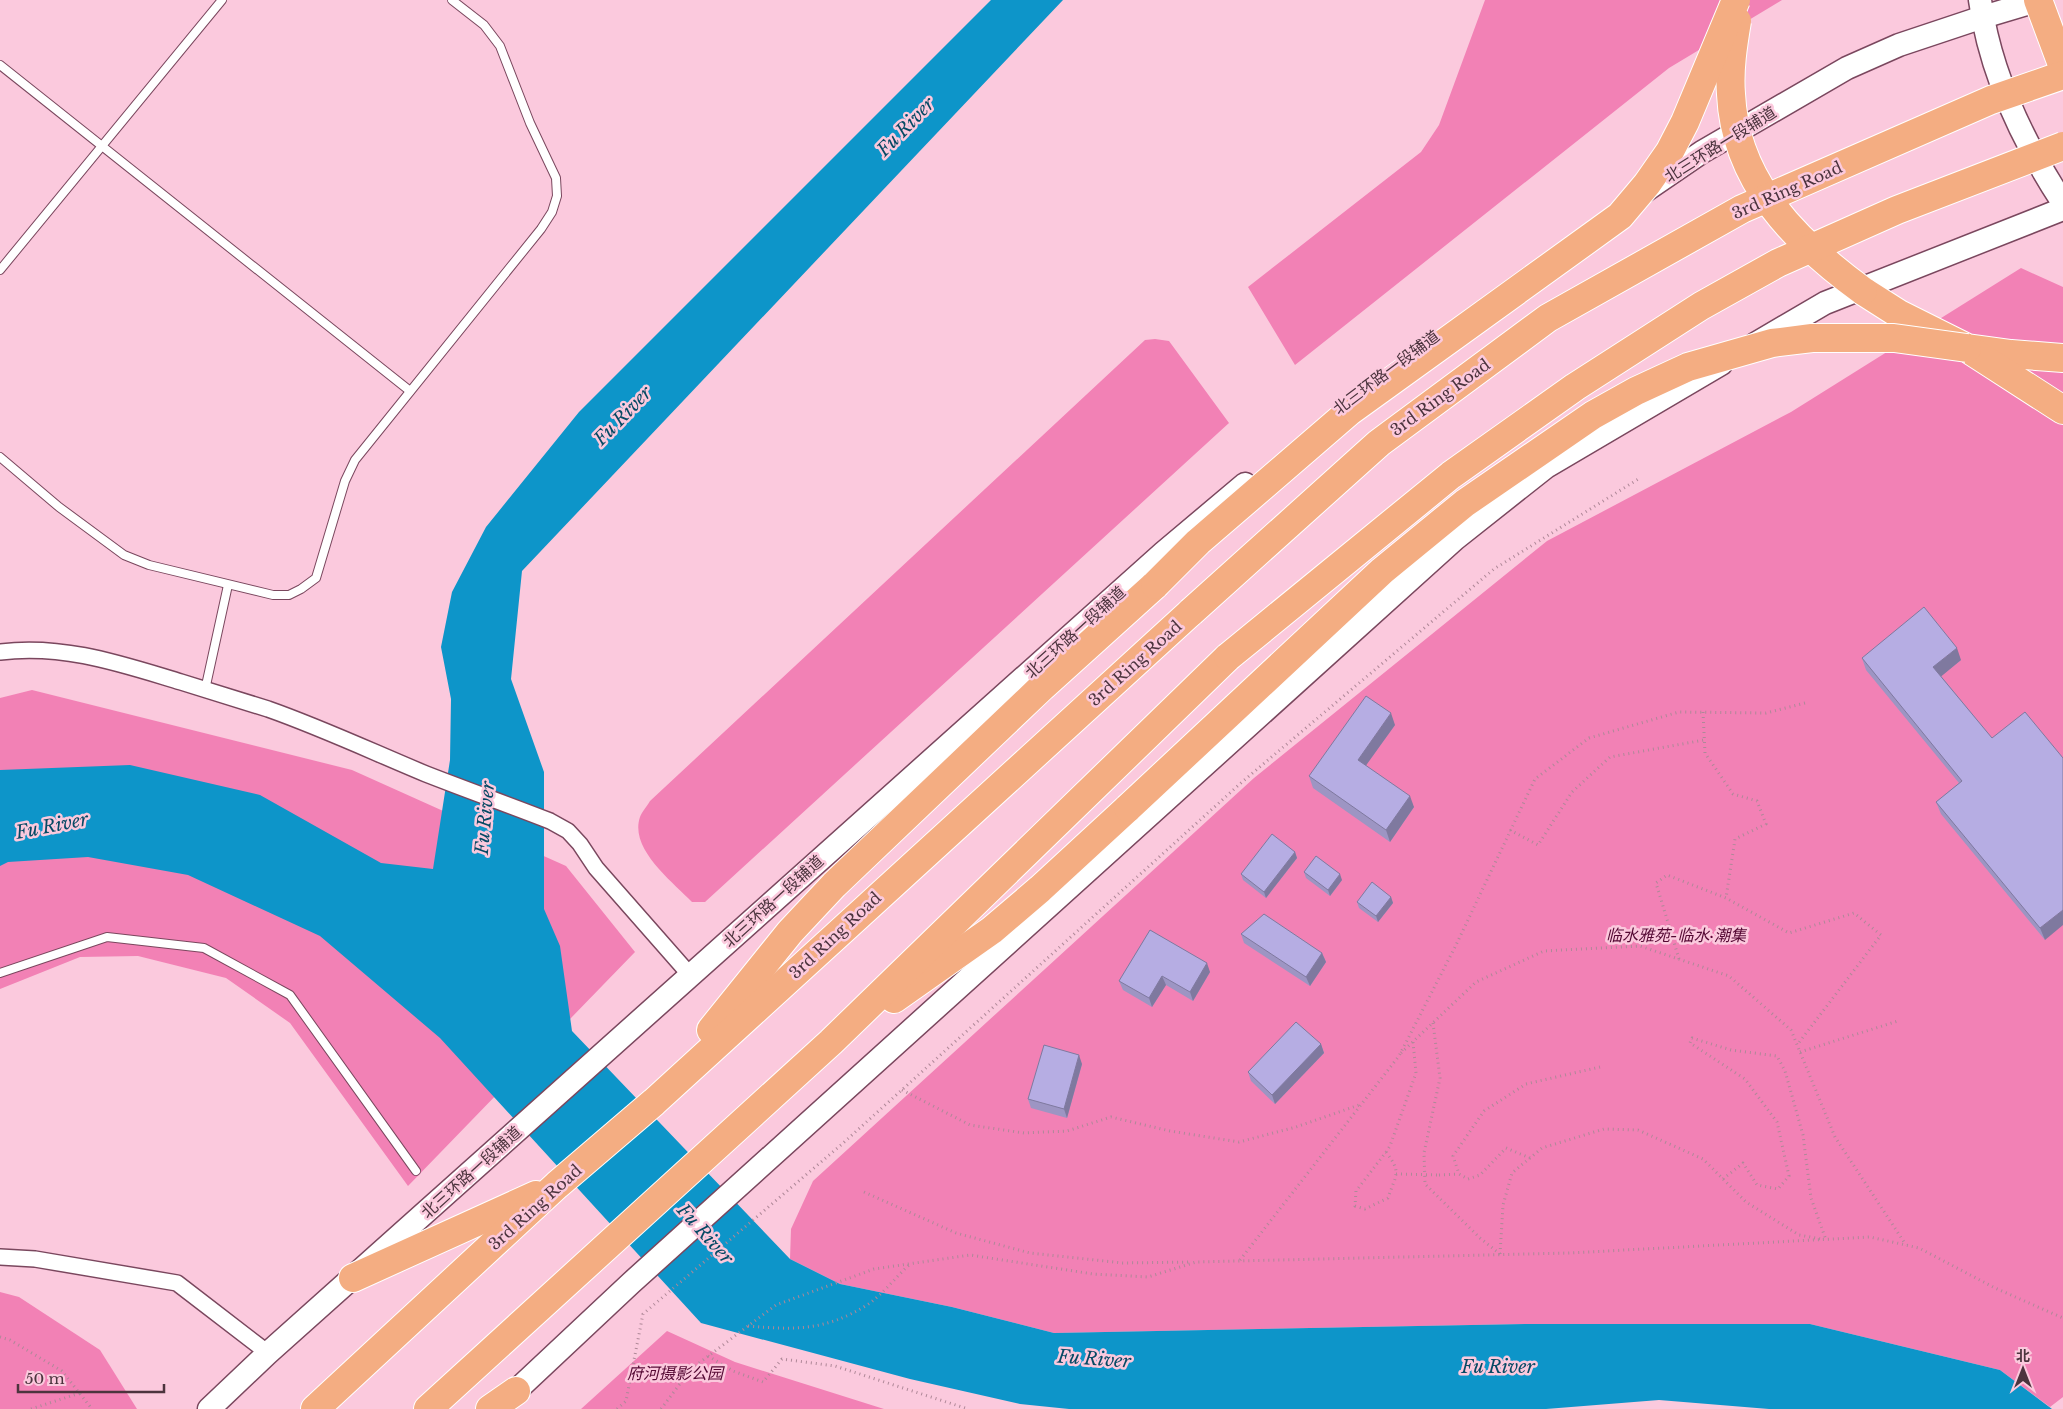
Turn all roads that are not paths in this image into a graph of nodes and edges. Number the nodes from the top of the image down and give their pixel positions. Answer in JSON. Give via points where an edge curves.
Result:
{"nodes":[{"id":1,"x":222,"y":0,"type":"edge"},
{"id":2,"x":452,"y":0,"type":"edge"},
{"id":3,"x":1736,"y":0,"type":"edge"},
{"id":4,"x":1740,"y":0,"type":"edge"},
{"id":5,"x":2039,"y":0,"type":"edge"},
{"id":6,"x":1981,"y":8,"type":"edge"},
{"id":7,"x":0,"y":65,"type":"edge"},
{"id":8,"x":2063,"y":67,"type":"edge"},
{"id":9,"x":2063,"y":75,"type":"edge"},
{"id":10,"x":102,"y":146,"type":"junction"},
{"id":11,"x":2063,"y":146,"type":"edge"},
{"id":12,"x":2063,"y":203,"type":"edge"},
{"id":13,"x":2063,"y":209,"type":"edge"},
{"id":14,"x":0,"y":270,"type":"edge"},
{"id":15,"x":1967,"y":348,"type":"junction"},
{"id":16,"x":2063,"y":358,"type":"edge"},
{"id":17,"x":410,"y":391,"type":"junction"},
{"id":18,"x":2063,"y":410,"type":"edge"},
{"id":19,"x":0,"y":457,"type":"edge"},
{"id":20,"x":228,"y":585,"type":"junction"},
{"id":21,"x":0,"y":652,"type":"edge"},
{"id":22,"x":206,"y":690,"type":"junction"},
{"id":23,"x":0,"y":973,"type":"edge"},
{"id":24,"x":690,"y":975,"type":"junction"},
{"id":25,"x":831,"y":1042,"type":"junction"},
{"id":26,"x":654,"y":1102,"type":"junction"},
{"id":27,"x":416,"y":1171,"type":"dead end"},
{"id":28,"x":557,"y":1185,"type":"junction"},
{"id":29,"x":0,"y":1257,"type":"edge"},
{"id":30,"x":352,"y":1278,"type":"junction"},
{"id":31,"x":268,"y":1354,"type":"junction"},
{"id":32,"x":506,"y":1400,"type":"edge"},
{"id":33,"x":209,"y":1409,"type":"edge"},
{"id":34,"x":314,"y":1409,"type":"edge"},
{"id":35,"x":428,"y":1409,"type":"edge"},
{"id":36,"x":490,"y":1409,"type":"edge"}],
"edges":[{"from":1,"to":10,"type":"lane"},
{"from":2,"to":17,"type":"lane","via":[[484,25],[500,46],[556,178],[556,196],[552,212],[541,229]]},
{"from":3,"to":26,"type":"highway","bridge":true,"via":[[1674,144],[1620,216],[1350,411],[1198,542],[834,885],[790,932]]},
{"from":4,"to":15,"type":"highway","bridge":true,"via":[[1730,94],[1739,140],[1759,188],[1801,240],[1836,271],[1899,314]]},
{"from":5,"to":6,"type":"main road","name":"北三环路一段辅道"},
{"from":5,"to":8,"type":"highway","bridge":true},
{"from":6,"to":12,"type":"main road","via":[[1995,66],[2018,127]]},
{"from":6,"to":24,"type":"main road","name":"北三环路一段辅道","via":[[1847,68],[1702,152],[1479,303],[1312,427],[1163,553]]},
{"from":7,"to":10,"type":"lane"},
{"from":9,"to":26,"type":"highway","name":"3rd Ring Road","bridge":true,"via":[[1992,100],[1742,209],[1548,318],[1379,443]]},
{"from":10,"to":14,"type":"lane"},
{"from":10,"to":17,"type":"lane"},
{"from":11,"to":25,"type":"highway","bridge":true,"via":[[1889,214],[1778,263],[1701,306],[1575,387],[1451,475],[1228,657]]},
{"from":13,"to":32,"type":"main road","via":[[1825,303],[1546,467],[1448,545]]},
{"from":15,"to":16,"type":"highway"},
{"from":15,"to":18,"type":"highway"},
{"from":15,"to":25,"type":"highway","bridge":true,"via":[[1894,338],[1812,338],[1772,342],[1688,367],[1593,415],[1465,503],[1382,571],[992,930]]},
{"from":17,"to":20,"type":"lane","via":[[355,460],[345,481],[316,578],[288,595],[272,595]]},
{"from":19,"to":20,"type":"lane","via":[[124,555],[149,565]]},
{"from":20,"to":22,"type":"lane"},
{"from":21,"to":22,"type":"street","via":[[26,648],[59,650]]},
{"from":22,"to":24,"type":"street","via":[[365,747],[568,831],[596,868]]},
{"from":23,"to":27,"type":"lane","via":[[107,937],[204,948],[290,995]]},
{"from":24,"to":30,"type":"main road","name":"北三环路一段辅道"},
{"from":25,"to":35,"type":"highway"},
{"from":26,"to":28,"type":"highway","name":"3rd Ring Road"},
{"from":28,"to":30,"type":"highway"},
{"from":28,"to":34,"type":"highway","name":"3rd Ring Road"},
{"from":29,"to":31,"type":"street","via":[[35,1259],[177,1283]]},
{"from":30,"to":31,"type":"main road","name":"北三环路一段辅道"},
{"from":31,"to":33,"type":"main road","name":"北三环路一段辅道"},
{"from":32,"to":36,"type":"highway"}]}
